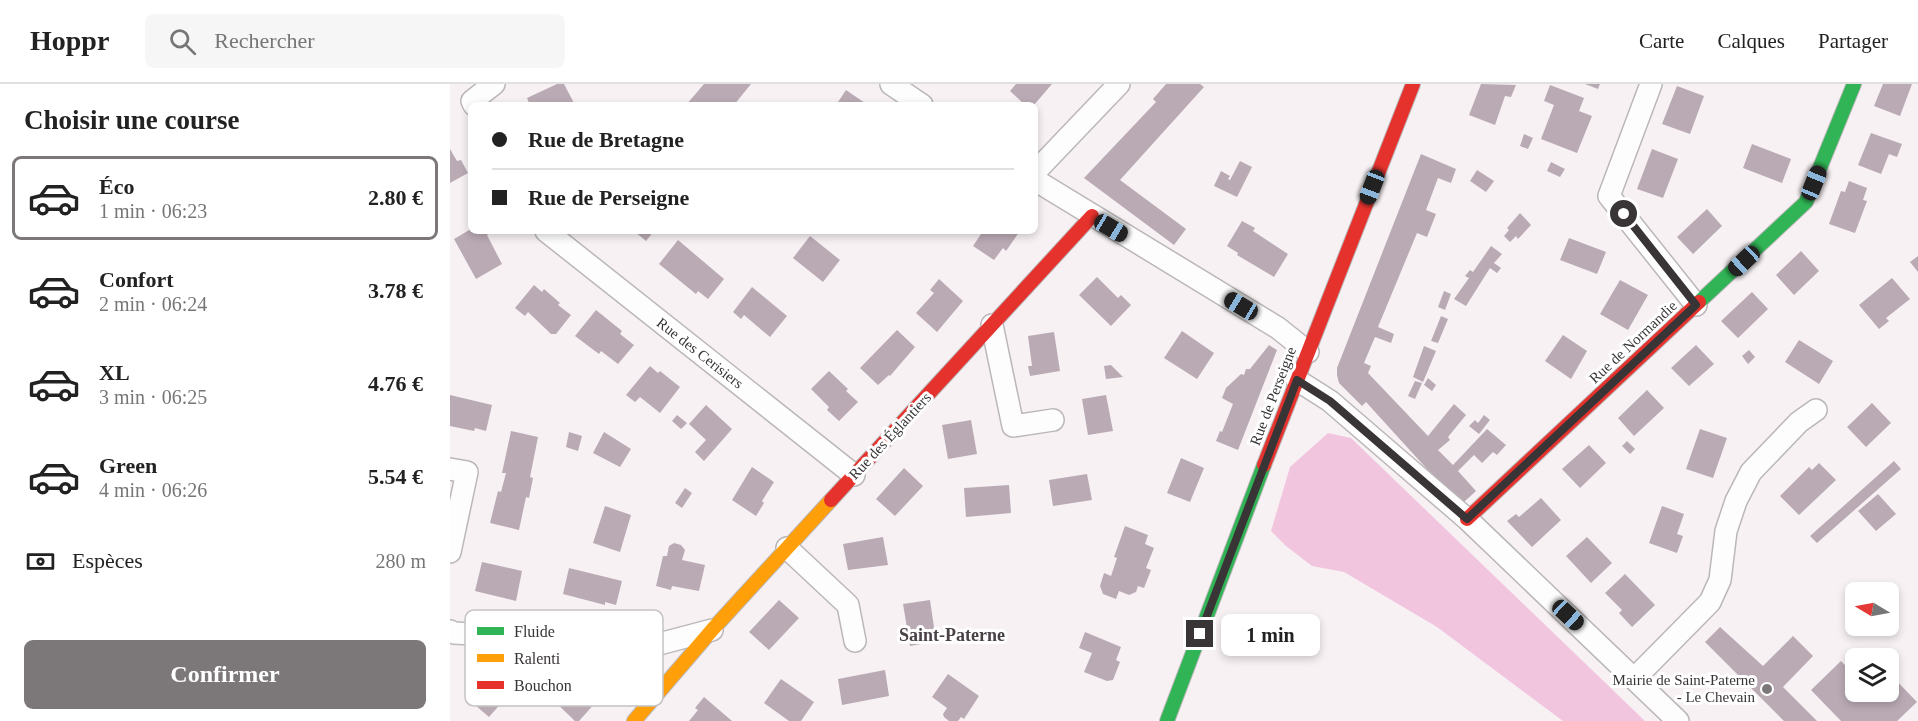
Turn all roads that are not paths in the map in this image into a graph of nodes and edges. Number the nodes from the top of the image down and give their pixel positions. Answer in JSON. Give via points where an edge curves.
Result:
{"nodes":[{"id":1,"x":494,"y":84,"type":"edge"},
{"id":2,"x":891,"y":84,"type":"edge"},
{"id":3,"x":1119,"y":84,"type":"edge"},
{"id":4,"x":1413,"y":84,"type":"edge"},
{"id":5,"x":1651,"y":84,"type":"edge"},
{"id":6,"x":1854,"y":84,"type":"edge"},
{"id":7,"x":472,"y":102,"type":"edge"},
{"id":8,"x":918,"y":102,"type":"edge"},
{"id":9,"x":1038,"y":169,"type":"edge"},
{"id":10,"x":1038,"y":182,"type":"edge"},
{"id":11,"x":1092,"y":216,"type":"junction"},
{"id":12,"x":550,"y":234,"type":"edge"},
{"id":13,"x":1696,"y":305,"type":"junction"},
{"id":14,"x":992,"y":325,"type":"junction"},
{"id":15,"x":1308,"y":352,"type":"junction"},
{"id":16,"x":1297,"y":380,"type":"junction"},
{"id":17,"x":1816,"y":410,"type":"dead end"},
{"id":18,"x":1053,"y":420,"type":"dead end"},
{"id":19,"x":450,"y":468,"type":"edge"},
{"id":20,"x":854,"y":475,"type":"junction"},
{"id":21,"x":1467,"y":519,"type":"junction"},
{"id":22,"x":787,"y":548,"type":"junction"},
{"id":23,"x":450,"y":552,"type":"edge"},
{"id":24,"x":712,"y":630,"type":"junction"},
{"id":25,"x":855,"y":641,"type":"dead end"},
{"id":26,"x":663,"y":643,"type":"edge"},
{"id":27,"x":1635,"y":678,"type":"junction"},
{"id":28,"x":663,"y":687,"type":"edge"},
{"id":29,"x":647,"y":706,"type":"edge"},
{"id":30,"x":634,"y":721,"type":"edge"},
{"id":31,"x":1167,"y":721,"type":"edge"},
{"id":32,"x":1678,"y":721,"type":"edge"}],
"edges":[{"from":1,"to":7,"type":"street"},
{"from":2,"to":8,"type":"street"},
{"from":3,"to":9,"type":"street"},
{"from":4,"to":15,"type":"street","name":"Rue de Perseigne"},
{"from":5,"to":13,"type":"street","via":[[1609,196]]},
{"from":6,"to":13,"type":"street","name":"Rue de Normandie","via":[[1806,202]]},
{"from":10,"to":11,"type":"street"},
{"from":11,"to":14,"type":"street","name":"Rue des Églantiers"},
{"from":11,"to":15,"type":"street","via":[[1278,328]]},
{"from":12,"to":20,"type":"street","name":"Rue des Cerisiers"},
{"from":13,"to":21,"type":"street","name":"Rue de Normandie"},
{"from":14,"to":18,"type":"street","via":[[1013,426]]},
{"from":14,"to":20,"type":"street","name":"Rue des Églantiers"},
{"from":15,"to":16,"type":"street","name":"Rue de Perseigne"},
{"from":16,"to":21,"type":"street","via":[[1330,401]]},
{"from":16,"to":31,"type":"street","name":"Rue de Perseigne"},
{"from":17,"to":27,"type":"street","via":[[1799,422],[1751,472],[1726,531],[1720,580],[1710,602]]},
{"from":19,"to":23,"type":"street","via":[[467,472]]},
{"from":20,"to":22,"type":"street","name":"Rue des Églantiers"},
{"from":21,"to":27,"type":"street"},
{"from":22,"to":24,"type":"street","name":"Rue des Églantiers"},
{"from":22,"to":25,"type":"street","via":[[848,605]]},
{"from":24,"to":26,"type":"street"},
{"from":24,"to":28,"type":"street","name":"Rue des Églantiers"},
{"from":27,"to":32,"type":"street"},
{"from":29,"to":30,"type":"street","name":"Rue des Églantiers"}]}
